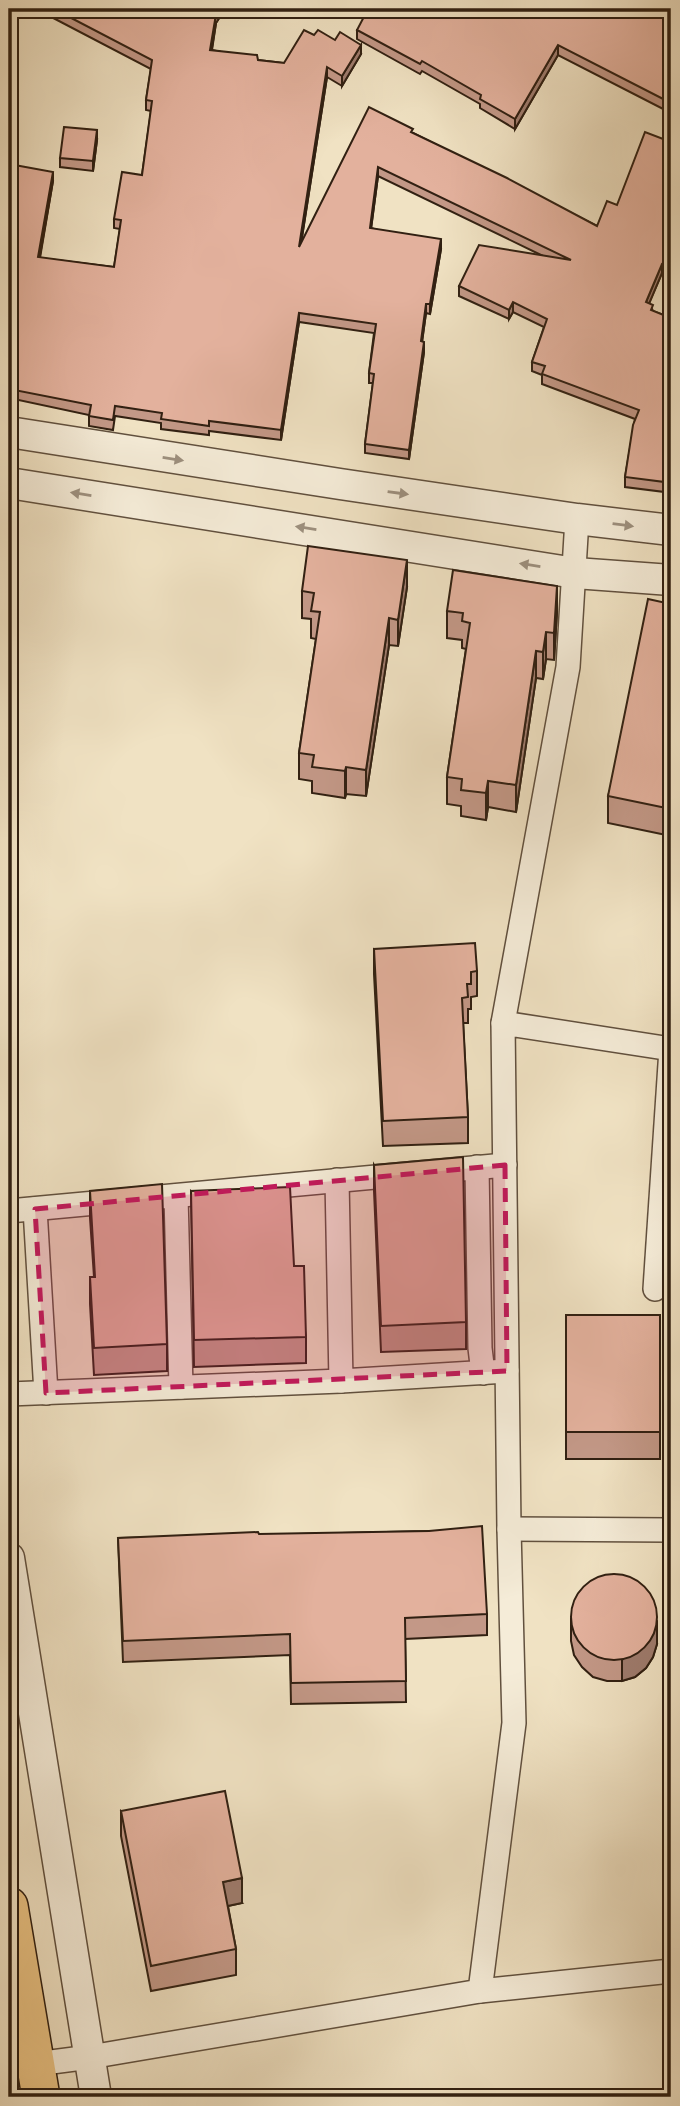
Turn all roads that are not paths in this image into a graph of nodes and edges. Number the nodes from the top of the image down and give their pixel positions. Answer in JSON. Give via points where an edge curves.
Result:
{"nodes":[{"id":1,"x":9,"y":432,"type":"edge"},
{"id":2,"x":9,"y":483,"type":"edge"},
{"id":3,"x":578,"y":519,"type":"junction"},
{"id":4,"x":671,"y":530,"type":"edge"},
{"id":5,"x":575,"y":573,"type":"junction"},
{"id":6,"x":671,"y":580,"type":"edge"},
{"id":7,"x":503,"y":1023,"type":"junction"},
{"id":8,"x":671,"y":1049,"type":"edge"},
{"id":9,"x":505,"y":1165,"type":"junction"},
{"id":10,"x":477,"y":1167,"type":"junction"},
{"id":11,"x":337,"y":1180,"type":"junction"},
{"id":12,"x":176,"y":1196,"type":"junction"},
{"id":13,"x":35,"y":1209,"type":"junction"},
{"id":14,"x":9,"y":1211,"type":"edge"},
{"id":15,"x":655,"y":1289,"type":"dead end"},
{"id":16,"x":507,"y":1371,"type":"junction"},
{"id":17,"x":483,"y":1373,"type":"junction"},
{"id":18,"x":341,"y":1381,"type":"junction"},
{"id":19,"x":181,"y":1388,"type":"junction"},
{"id":20,"x":46,"y":1393,"type":"junction"},
{"id":21,"x":9,"y":1394,"type":"edge"},
{"id":22,"x":509,"y":1529,"type":"junction"},
{"id":23,"x":671,"y":1531,"type":"edge"},
{"id":24,"x":9,"y":1558,"type":"edge"},
{"id":25,"x":9,"y":1906,"type":"edge"},
{"id":26,"x":671,"y":1971,"type":"edge"},
{"id":27,"x":480,"y":1991,"type":"junction"},
{"id":28,"x":90,"y":2057,"type":"junction"},
{"id":29,"x":38,"y":2081,"type":"edge"},
{"id":30,"x":96,"y":2097,"type":"edge"}],
"edges":[{"from":1,"to":3,"type":"street","one_way":true},
{"from":5,"to":2,"type":"street","one_way":true},
{"from":3,"to":4,"type":"street","one_way":true},
{"from":3,"to":5,"type":"street"},
{"from":5,"to":6,"type":"street"},
{"from":5,"to":7,"type":"street","via":[[568,667]]},
{"from":7,"to":8,"type":"street"},
{"from":7,"to":9,"type":"street"},
{"from":8,"to":15,"type":"street"},
{"from":9,"to":10,"type":"street"},
{"from":9,"to":16,"type":"street"},
{"from":10,"to":11,"type":"street"},
{"from":10,"to":17,"type":"street"},
{"from":11,"to":12,"type":"street"},
{"from":11,"to":18,"type":"street"},
{"from":12,"to":13,"type":"street"},
{"from":12,"to":19,"type":"street"},
{"from":13,"to":14,"type":"street"},
{"from":13,"to":20,"type":"street"},
{"from":16,"to":17,"type":"street"},
{"from":16,"to":22,"type":"street"},
{"from":17,"to":18,"type":"street"},
{"from":18,"to":19,"type":"street"},
{"from":19,"to":20,"type":"street"},
{"from":20,"to":21,"type":"street"},
{"from":22,"to":23,"type":"street"},
{"from":22,"to":27,"type":"street","via":[[514,1723]]},
{"from":24,"to":28,"type":"street"},
{"from":25,"to":29,"type":"main road"},
{"from":26,"to":27,"type":"street"},
{"from":27,"to":28,"type":"street"},
{"from":28,"to":29,"type":"street"},
{"from":28,"to":30,"type":"street"}]}
